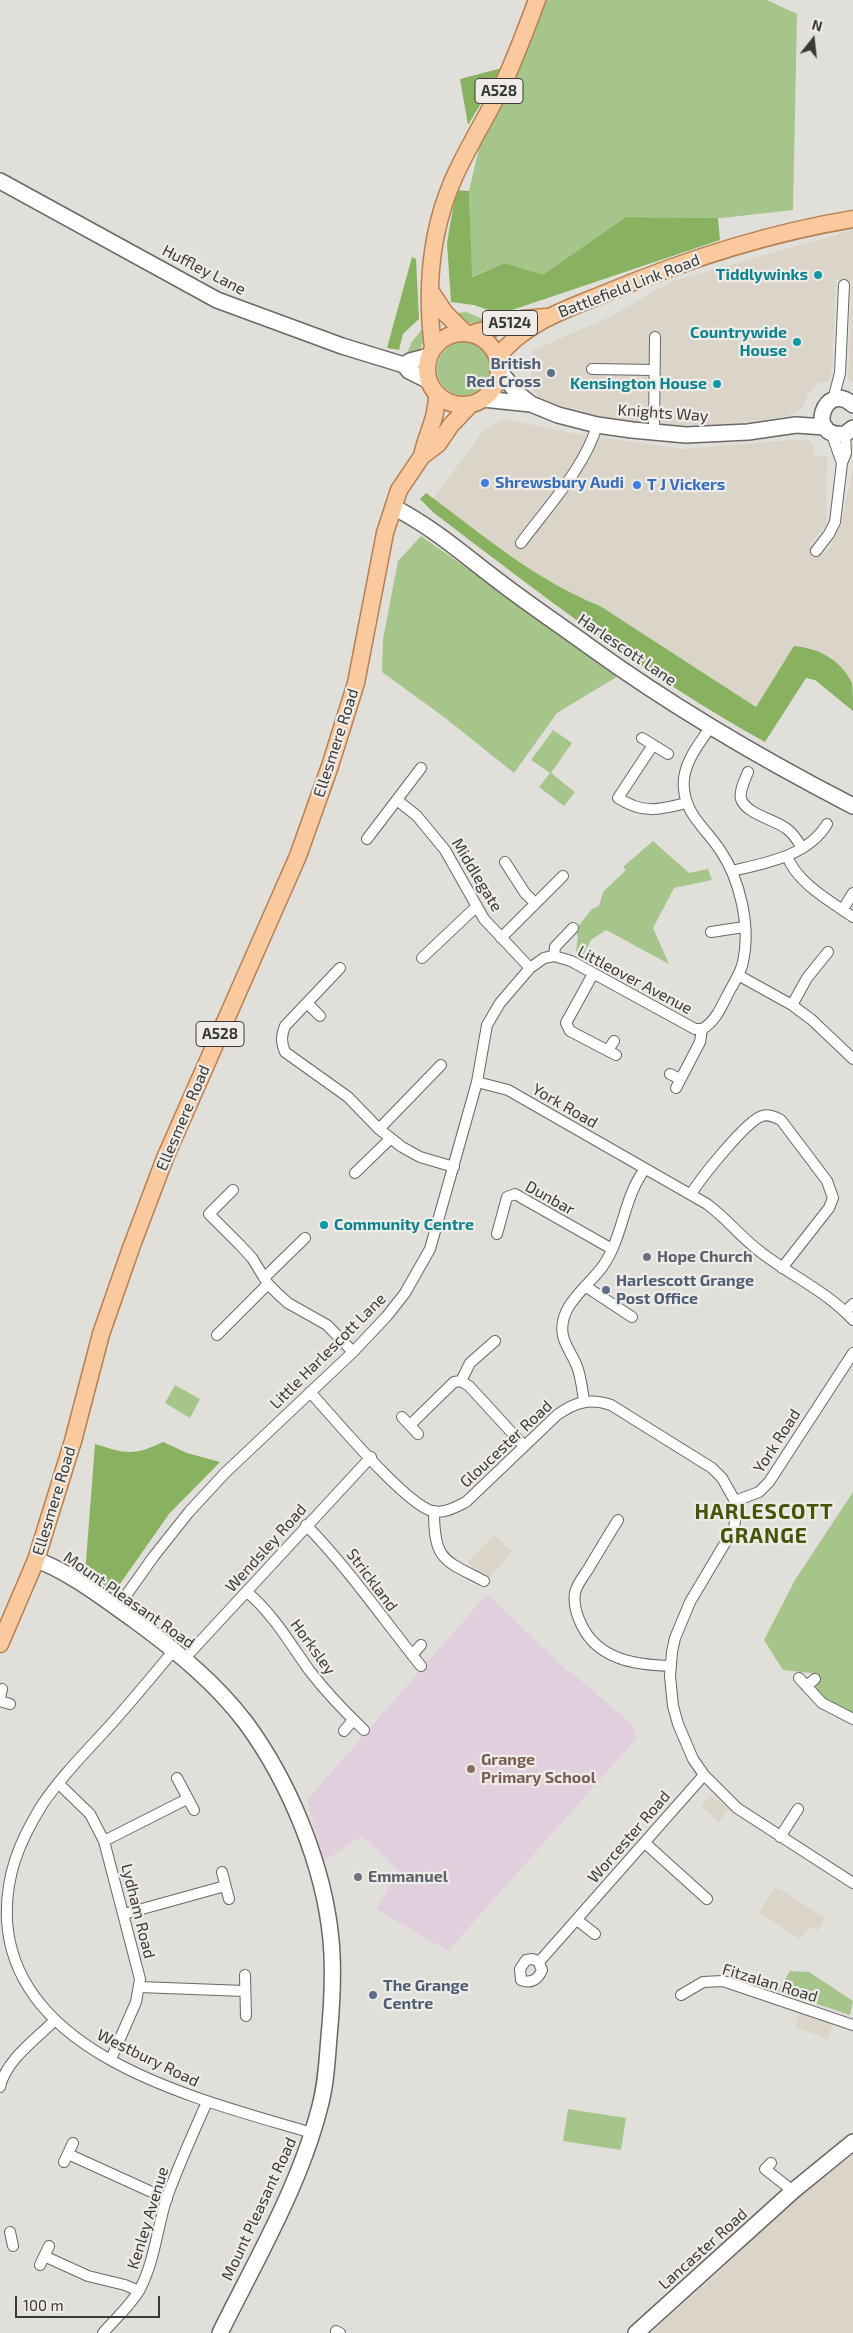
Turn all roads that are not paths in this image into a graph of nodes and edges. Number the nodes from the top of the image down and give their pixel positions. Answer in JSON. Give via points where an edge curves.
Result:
{"nodes":[{"id":1,"x":537,"y":0,"type":"edge"},
{"id":2,"x":0,"y":181,"type":"edge"},
{"id":3,"x":853,"y":219,"type":"edge"},
{"id":4,"x":844,"y":285,"type":"dead end"},
{"id":5,"x":431,"y":292,"type":"junction"},
{"id":6,"x":549,"y":316,"type":"junction"},
{"id":7,"x":848,"y":318,"type":"edge"},
{"id":8,"x":468,"y":334,"type":"junction"},
{"id":9,"x":655,"y":337,"type":"dead end"},
{"id":10,"x":431,"y":352,"type":"junction"},
{"id":11,"x":498,"y":364,"type":"junction"},
{"id":12,"x":404,"y":365,"type":"junction"},
{"id":13,"x":592,"y":369,"type":"dead end"},
{"id":14,"x":654,"y":370,"type":"junction"},
{"id":15,"x":433,"y":388,"type":"junction"},
{"id":16,"x":477,"y":402,"type":"junction"},
{"id":17,"x":843,"y":402,"type":"edge"},
{"id":18,"x":531,"y":404,"type":"junction"},
{"id":19,"x":597,"y":425,"type":"junction"},
{"id":20,"x":835,"y":427,"type":"edge"},
{"id":21,"x":654,"y":432,"type":"junction"},
{"id":22,"x":422,"y":456,"type":"junction"},
{"id":23,"x":393,"y":507,"type":"junction"},
{"id":24,"x":521,"y":543,"type":"dead end"},
{"id":25,"x":816,"y":550,"type":"dead end"},
{"id":26,"x":710,"y":728,"type":"junction"},
{"id":27,"x":642,"y":738,"type":"dead end"},
{"id":28,"x":653,"y":745,"type":"junction"},
{"id":29,"x":668,"y":754,"type":"dead end"},
{"id":30,"x":420,"y":768,"type":"dead end"},
{"id":31,"x":748,"y":772,"type":"dead end"},
{"id":32,"x":397,"y":800,"type":"junction"},
{"id":33,"x":686,"y":803,"type":"junction"},
{"id":34,"x":853,"y":806,"type":"edge"},
{"id":35,"x":828,"y":824,"type":"dead end"},
{"id":36,"x":367,"y":839,"type":"dead end"},
{"id":37,"x":802,"y":848,"type":"junction"},
{"id":38,"x":788,"y":856,"type":"junction"},
{"id":39,"x":505,"y":862,"type":"dead end"},
{"id":40,"x":732,"y":871,"type":"junction"},
{"id":41,"x":563,"y":876,"type":"dead end"},
{"id":42,"x":853,"y":892,"type":"edge"},
{"id":43,"x":535,"y":903,"type":"junction"},
{"id":44,"x":476,"y":907,"type":"junction"},
{"id":45,"x":843,"y":909,"type":"junction"},
{"id":46,"x":853,"y":917,"type":"edge"},
{"id":47,"x":744,"y":926,"type":"junction"},
{"id":48,"x":573,"y":928,"type":"dead end"},
{"id":49,"x":711,"y":932,"type":"dead end"},
{"id":50,"x":501,"y":938,"type":"junction"},
{"id":51,"x":828,"y":952,"type":"dead end"},
{"id":52,"x":554,"y":956,"type":"junction"},
{"id":53,"x":422,"y":958,"type":"dead end"},
{"id":54,"x":340,"y":968,"type":"dead end"},
{"id":55,"x":530,"y":968,"type":"junction"},
{"id":56,"x":593,"y":974,"type":"junction"},
{"id":57,"x":738,"y":974,"type":"junction"},
{"id":58,"x":307,"y":1003,"type":"junction"},
{"id":59,"x":792,"y":1005,"type":"junction"},
{"id":60,"x":320,"y":1016,"type":"dead end"},
{"id":61,"x":702,"y":1029,"type":"junction"},
{"id":62,"x":614,"y":1040,"type":"dead end"},
{"id":63,"x":853,"y":1059,"type":"edge"},
{"id":64,"x":442,"y":1065,"type":"dead end"},
{"id":65,"x":670,"y":1074,"type":"dead end"},
{"id":66,"x":477,"y":1082,"type":"junction"},
{"id":67,"x":379,"y":1129,"type":"junction"},
{"id":68,"x":390,"y":1139,"type":"junction"},
{"id":69,"x":454,"y":1166,"type":"junction"},
{"id":70,"x":645,"y":1169,"type":"junction"},
{"id":71,"x":354,"y":1173,"type":"dead end"},
{"id":72,"x":233,"y":1190,"type":"dead end"},
{"id":73,"x":691,"y":1194,"type":"junction"},
{"id":74,"x":497,"y":1234,"type":"dead end"},
{"id":75,"x":305,"y":1238,"type":"dead end"},
{"id":76,"x":612,"y":1249,"type":"junction"},
{"id":77,"x":782,"y":1268,"type":"junction"},
{"id":78,"x":266,"y":1281,"type":"junction"},
{"id":79,"x":585,"y":1286,"type":"junction"},
{"id":80,"x":853,"y":1304,"type":"edge"},
{"id":81,"x":845,"y":1312,"type":"junction"},
{"id":82,"x":632,"y":1317,"type":"dead end"},
{"id":83,"x":853,"y":1320,"type":"edge"},
{"id":84,"x":216,"y":1335,"type":"dead end"},
{"id":85,"x":495,"y":1341,"type":"dead end"},
{"id":86,"x":353,"y":1352,"type":"junction"},
{"id":87,"x":853,"y":1353,"type":"edge"},
{"id":88,"x":461,"y":1381,"type":"junction"},
{"id":89,"x":310,"y":1392,"type":"junction"},
{"id":90,"x":584,"y":1401,"type":"junction"},
{"id":91,"x":418,"y":1434,"type":"dead end"},
{"id":92,"x":524,"y":1446,"type":"junction"},
{"id":93,"x":371,"y":1457,"type":"junction"},
{"id":94,"x":735,"y":1501,"type":"junction"},
{"id":95,"x":434,"y":1511,"type":"junction"},
{"id":96,"x":618,"y":1520,"type":"dead end"},
{"id":97,"x":306,"y":1525,"type":"junction"},
{"id":98,"x":36,"y":1560,"type":"junction"},
{"id":99,"x":484,"y":1581,"type":"dead end"},
{"id":100,"x":247,"y":1592,"type":"junction"},
{"id":101,"x":117,"y":1608,"type":"junction"},
{"id":102,"x":0,"y":1644,"type":"edge"},
{"id":103,"x":421,"y":1645,"type":"dead end"},
{"id":104,"x":179,"y":1654,"type":"junction"},
{"id":105,"x":412,"y":1655,"type":"junction"},
{"id":106,"x":421,"y":1666,"type":"dead end"},
{"id":107,"x":671,"y":1666,"type":"junction"},
{"id":108,"x":815,"y":1679,"type":"dead end"},
{"id":109,"x":853,"y":1719,"type":"edge"},
{"id":110,"x":353,"y":1720,"type":"junction"},
{"id":111,"x":364,"y":1730,"type":"dead end"},
{"id":112,"x":344,"y":1731,"type":"dead end"},
{"id":113,"x":704,"y":1775,"type":"junction"},
{"id":114,"x":177,"y":1778,"type":"dead end"},
{"id":115,"x":58,"y":1783,"type":"junction"},
{"id":116,"x":187,"y":1799,"type":"junction"},
{"id":117,"x":194,"y":1810,"type":"dead end"},
{"id":118,"x":798,"y":1810,"type":"dead end"},
{"id":119,"x":780,"y":1837,"type":"junction"},
{"id":120,"x":104,"y":1841,"type":"junction"},
{"id":121,"x":645,"y":1843,"type":"junction"},
{"id":122,"x":5,"y":1870,"type":"edge"},
{"id":123,"x":222,"y":1872,"type":"dead end"},
{"id":124,"x":853,"y":1883,"type":"edge"},
{"id":125,"x":225,"y":1886,"type":"junction"},
{"id":126,"x":229,"y":1899,"type":"dead end"},
{"id":127,"x":707,"y":1899,"type":"dead end"},
{"id":128,"x":124,"y":1914,"type":"junction"},
{"id":129,"x":577,"y":1920,"type":"junction"},
{"id":130,"x":594,"y":1934,"type":"dead end"},
{"id":131,"x":539,"y":1962,"type":"dead end"},
{"id":132,"x":245,"y":1975,"type":"dead end"},
{"id":133,"x":139,"y":1987,"type":"junction"},
{"id":134,"x":245,"y":1990,"type":"junction"},
{"id":135,"x":681,"y":1995,"type":"dead end"},
{"id":136,"x":246,"y":2016,"type":"dead end"},
{"id":137,"x":54,"y":2021,"type":"junction"},
{"id":138,"x":853,"y":2025,"type":"edge"},
{"id":139,"x":111,"y":2059,"type":"junction"},
{"id":140,"x":0,"y":2084,"type":"edge"},
{"id":141,"x":207,"y":2102,"type":"junction"},
{"id":142,"x":312,"y":2133,"type":"junction"},
{"id":143,"x":853,"y":2142,"type":"edge"},
{"id":144,"x":73,"y":2143,"type":"dead end"},
{"id":145,"x":771,"y":2162,"type":"dead end"},
{"id":146,"x":793,"y":2191,"type":"junction"},
{"id":147,"x":167,"y":2199,"type":"junction"},
{"id":148,"x":11,"y":2239,"type":"dead end"},
{"id":149,"x":0,"y":2241,"type":"edge"},
{"id":150,"x":44,"y":2256,"type":"dead end"},
{"id":151,"x":139,"y":2291,"type":"junction"},
{"id":152,"x":103,"y":2333,"type":"edge"},
{"id":153,"x":220,"y":2333,"type":"edge"},
{"id":154,"x":636,"y":2333,"type":"edge"}],
"edges":[{"from":1,"to":5,"type":"main road","number":"A528","via":[[509,72],[453,180],[442,208],[435,240]]},
{"from":2,"to":12,"type":"street","name":"Huffley Lane","via":[[217,300]]},
{"from":3,"to":6,"type":"main road","name":"Battlefield Link Road","number":"A5124","via":[[780,234],[663,269]]},
{"from":4,"to":7,"type":"street"},
{"from":5,"to":8,"type":"main road","via":[[445,313]]},
{"from":5,"to":10,"type":"main road","number":"A528","via":[[428,309]]},
{"from":6,"to":8,"type":"main road","name":"Battlefield Link Road","number":"A5124","via":[[523,319]]},
{"from":6,"to":11,"type":"main road","name":"Battlefield Link Road","number":"A5124","via":[[514,339]]},
{"from":7,"to":17,"type":"street","via":[[840,373]]},
{"from":8,"to":10,"type":"main road","via":[[442,340]]},
{"from":8,"to":11,"type":"main road","via":[[487,343]]},
{"from":9,"to":14,"type":"street"},
{"from":10,"to":12,"type":"street"},
{"from":10,"to":15,"type":"main road","via":[[427,364]]},
{"from":11,"to":16,"type":"main road","via":[[497,381],[492,391]]},
{"from":11,"to":18,"type":"street","name":"Knights Way","via":[[517,393]]},
{"from":12,"to":15,"type":"street","name":"Huffley Lane"},
{"from":13,"to":14,"type":"street"},
{"from":14,"to":21,"type":"street"},
{"from":15,"to":16,"type":"main road","via":[[447,402],[458,405]]},
{"from":15,"to":22,"type":"main road","name":"Ellesmere Road","number":"A528","via":[[435,419]]},
{"from":16,"to":18,"type":"street","name":"Knights Way"},
{"from":16,"to":22,"type":"main road","name":"Ellesmere Road","number":"A528","via":[[452,425],[438,444]]},
{"from":17,"to":20,"type":"street","name":"Knights Way","via":[[826,405]]},
{"from":18,"to":19,"type":"street","name":"Knights Way"},
{"from":19,"to":21,"type":"street","name":"Knights Way"},
{"from":19,"to":24,"type":"street","via":[[584,458]]},
{"from":20,"to":21,"type":"street","name":"Knights Way","via":[[796,426],[718,434]]},
{"from":20,"to":25,"type":"street","via":[[846,453],[835,522]]},
{"from":22,"to":23,"type":"main road","name":"Ellesmere Road","number":"A528","via":[[407,476]]},
{"from":23,"to":26,"type":"street","name":"Harlescott Lane","via":[[422,521],[587,645]]},
{"from":23,"to":98,"type":"main road","name":"Ellesmere Road","number":"A528","via":[[356,683],[330,766],[298,856],[165,1158],[131,1248],[101,1334],[73,1442]]},
{"from":26,"to":33,"type":"street","via":[[686,771],[683,786]]},
{"from":26,"to":34,"type":"street","name":"Harlescott Lane"},
{"from":27,"to":28,"type":"street"},
{"from":28,"to":29,"type":"street"},
{"from":28,"to":33,"type":"street","via":[[618,798],[632,807],[646,809]]},
{"from":30,"to":32,"type":"street"},
{"from":31,"to":37,"type":"street","via":[[742,789],[744,803],[760,816],[789,830]]},
{"from":32,"to":36,"type":"street"},
{"from":32,"to":44,"type":"street","name":"Middlegate","via":[[417,816],[445,850]]},
{"from":33,"to":40,"type":"street"},
{"from":35,"to":37,"type":"street","via":[[821,835]]},
{"from":37,"to":38,"type":"street"},
{"from":38,"to":40,"type":"street"},
{"from":38,"to":45,"type":"street","via":[[796,871]]},
{"from":39,"to":43,"type":"street"},
{"from":40,"to":47,"type":"street"},
{"from":41,"to":43,"type":"street"},
{"from":42,"to":45,"type":"street"},
{"from":43,"to":50,"type":"street"},
{"from":44,"to":50,"type":"street","name":"Middlegate"},
{"from":44,"to":53,"type":"street"},
{"from":45,"to":46,"type":"street"},
{"from":47,"to":49,"type":"street"},
{"from":47,"to":57,"type":"street","via":[[744,954]]},
{"from":48,"to":52,"type":"street","via":[[556,947]]},
{"from":50,"to":55,"type":"street","name":"Middlegate"},
{"from":51,"to":59,"type":"street","via":[[811,972]]},
{"from":52,"to":55,"type":"street","name":"Little Harlescott Lane","via":[[544,958]]},
{"from":52,"to":56,"type":"street","name":"Littleover Avenue","via":[[571,961]]},
{"from":54,"to":58,"type":"street"},
{"from":55,"to":66,"type":"street","name":"Little Harlescott Lane","via":[[500,1003],[487,1025]]},
{"from":56,"to":61,"type":"street","name":"Littleover Avenue","via":[[695,1029]]},
{"from":56,"to":62,"type":"street","via":[[566,1023],[570,1031],[612,1053]]},
{"from":57,"to":59,"type":"street"},
{"from":57,"to":61,"type":"street","via":[[712,1022]]},
{"from":58,"to":60,"type":"street"},
{"from":58,"to":67,"type":"street","via":[[282,1034],[285,1052],[348,1097]]},
{"from":59,"to":63,"type":"street"},
{"from":61,"to":65,"type":"street","via":[[700,1042],[678,1084]]},
{"from":64,"to":67,"type":"street"},
{"from":66,"to":69,"type":"street","name":"Little Harlescott Lane"},
{"from":66,"to":70,"type":"street","name":"York Road","via":[[508,1090]]},
{"from":67,"to":68,"type":"street"},
{"from":68,"to":69,"type":"street","via":[[420,1157]]},
{"from":68,"to":71,"type":"street"},
{"from":69,"to":86,"type":"street","name":"Little Harlescott Lane","via":[[430,1249],[418,1273],[387,1316]]},
{"from":70,"to":73,"type":"street","name":"York Road"},
{"from":70,"to":76,"type":"street","via":[[635,1181]]},
{"from":72,"to":78,"type":"street","via":[[210,1214],[252,1258]]},
{"from":73,"to":77,"type":"street","name":"York Road","via":[[722,1215],[756,1249]]},
{"from":73,"to":77,"type":"street","via":[[713,1163],[752,1123],[762,1116],[781,1120],[819,1168],[833,1198],[829,1208]]},
{"from":74,"to":76,"type":"street","name":"Dunbar","via":[[507,1197],[515,1194]]},
{"from":75,"to":78,"type":"street"},
{"from":76,"to":79,"type":"street"},
{"from":77,"to":81,"type":"street","name":"York Road"},
{"from":78,"to":84,"type":"street"},
{"from":78,"to":86,"type":"street","via":[[288,1302],[327,1325]]},
{"from":79,"to":82,"type":"street"},
{"from":79,"to":90,"type":"street","via":[[564,1318],[563,1336],[576,1366]]},
{"from":80,"to":81,"type":"street"},
{"from":81,"to":83,"type":"street","name":"York Road"},
{"from":85,"to":88,"type":"street","via":[[470,1363]]},
{"from":86,"to":89,"type":"street","name":"Little Harlescott Lane"},
{"from":87,"to":94,"type":"street","name":"York Road","via":[[769,1482],[759,1492]]},
{"from":88,"to":91,"type":"street","via":[[454,1382],[406,1421]]},
{"from":88,"to":92,"type":"street"},
{"from":89,"to":93,"type":"street"},
{"from":89,"to":101,"type":"street","name":"Little Harlescott Lane","via":[[189,1512]]},
{"from":90,"to":92,"type":"street","name":"Gloucester Road","via":[[557,1415]]},
{"from":90,"to":94,"type":"street","via":[[598,1400],[612,1405],[697,1458],[722,1478]]},
{"from":92,"to":95,"type":"street","name":"Gloucester Road","via":[[466,1502],[454,1509]]},
{"from":93,"to":95,"type":"street","via":[[411,1498]]},
{"from":93,"to":97,"type":"street","name":"Wendsley Road"},
{"from":94,"to":107,"type":"street","via":[[734,1528],[686,1610],[675,1638]]},
{"from":95,"to":99,"type":"street","via":[[434,1534],[440,1554]]},
{"from":96,"to":107,"type":"street","via":[[575,1592],[574,1606],[578,1619],[587,1635],[620,1660]]},
{"from":97,"to":100,"type":"street","name":"Wendsley Road"},
{"from":97,"to":105,"type":"street","name":"Strickland","via":[[338,1557]]},
{"from":98,"to":101,"type":"street","name":"Mount Pleasant Road","via":[[52,1566]]},
{"from":98,"to":102,"type":"main road","name":"Ellesmere Road","number":"A528"},
{"from":100,"to":104,"type":"street","name":"Wendsley Road"},
{"from":100,"to":110,"type":"street","name":"Horksley","via":[[265,1607],[309,1670]]},
{"from":101,"to":104,"type":"street","name":"Mount Pleasant Road"},
{"from":103,"to":105,"type":"street"},
{"from":104,"to":115,"type":"street","name":"Westbury Road"},
{"from":104,"to":142,"type":"street","name":"Mount Pleasant Road","via":[[224,1698],[262,1748],[294,1809],[317,1868],[332,1941],[333,1990],[326,2076]]},
{"from":105,"to":106,"type":"street","name":"Strickland"},
{"from":107,"to":113,"type":"street","via":[[670,1689],[678,1724],[693,1759]]},
{"from":108,"to":109,"type":"street","via":[[802,1682],[822,1703]]},
{"from":110,"to":111,"type":"street","name":"Horksley"},
{"from":110,"to":112,"type":"street"},
{"from":113,"to":119,"type":"street","via":[[737,1808]]},
{"from":113,"to":121,"type":"street","name":"Worcester Road"},
{"from":114,"to":116,"type":"street"},
{"from":115,"to":120,"type":"street","name":"Lydham Road","via":[[90,1814]]},
{"from":115,"to":122,"type":"street","name":"Westbury Road"},
{"from":116,"to":117,"type":"street"},
{"from":116,"to":120,"type":"street"},
{"from":118,"to":119,"type":"street"},
{"from":119,"to":124,"type":"street"},
{"from":120,"to":128,"type":"street","name":"Lydham Road"},
{"from":121,"to":127,"type":"street"},
{"from":121,"to":129,"type":"street","name":"Worcester Road"},
{"from":122,"to":137,"type":"street","name":"Westbury Road","via":[[11,1950],[30,1990]]},
{"from":123,"to":125,"type":"street"},
{"from":125,"to":126,"type":"street"},
{"from":125,"to":128,"type":"street"},
{"from":128,"to":133,"type":"street","name":"Lydham Road","via":[[140,1979]]},
{"from":129,"to":130,"type":"street"},
{"from":129,"to":131,"type":"street","name":"Worcester Road"},
{"from":132,"to":134,"type":"street"},
{"from":133,"to":134,"type":"street"},
{"from":133,"to":139,"type":"street","name":"Lydham Road","via":[[136,2002]]},
{"from":134,"to":136,"type":"street"},
{"from":135,"to":138,"type":"street","name":"Fitzalan Road","via":[[704,1982],[723,1981]]},
{"from":137,"to":139,"type":"street","name":"Westbury Road"},
{"from":137,"to":140,"type":"street","via":[[11,2064]]},
{"from":139,"to":141,"type":"street","name":"Westbury Road"},
{"from":141,"to":142,"type":"street","name":"Westbury Road"},
{"from":141,"to":147,"type":"street","name":"Kenley Avenue"},
{"from":142,"to":153,"type":"street","name":"Mount Pleasant Road","via":[[299,2172]]},
{"from":143,"to":146,"type":"street","name":"Lancaster Road"},
{"from":144,"to":147,"type":"street","via":[[66,2158]]},
{"from":145,"to":146,"type":"street","via":[[766,2169]]},
{"from":146,"to":154,"type":"street","name":"Lancaster Road"},
{"from":147,"to":151,"type":"street","name":"Kenley Avenue","via":[[156,2245]]},
{"from":148,"to":149,"type":"street"},
{"from":150,"to":151,"type":"street","via":[[88,2276]]},
{"from":151,"to":152,"type":"street","name":"Kenley Avenue"}]}
